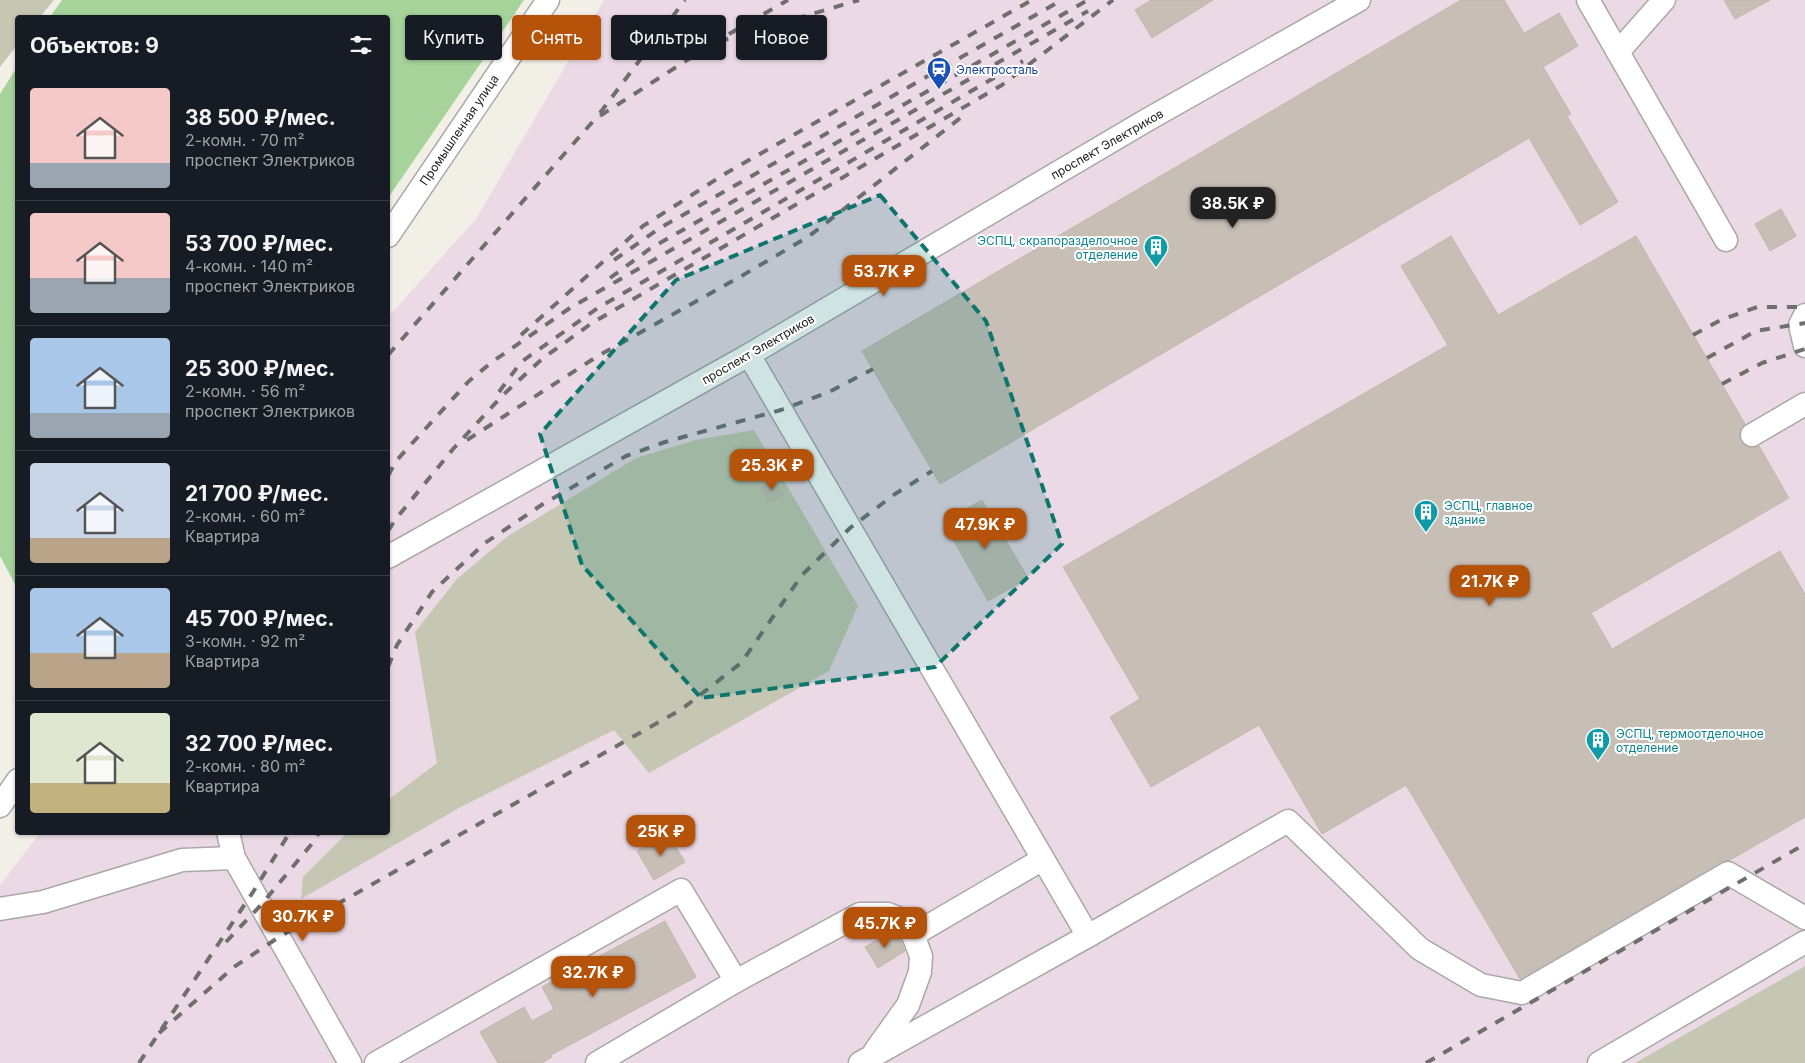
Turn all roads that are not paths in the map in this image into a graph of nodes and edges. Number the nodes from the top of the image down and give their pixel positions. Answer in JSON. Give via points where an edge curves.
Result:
{"nodes":[{"id":1,"x":548,"y":0,"type":"edge"},
{"id":2,"x":1359,"y":0,"type":"edge"},
{"id":3,"x":1588,"y":0,"type":"edge"},
{"id":4,"x":1664,"y":0,"type":"edge"},
{"id":5,"x":1618,"y":52,"type":"junction"},
{"id":6,"x":390,"y":233,"type":"edge"},
{"id":7,"x":1726,"y":240,"type":"dead end"},
{"id":8,"x":1805,"y":315,"type":"edge"},
{"id":9,"x":1805,"y":346,"type":"edge"},
{"id":10,"x":749,"y":355,"type":"junction"},
{"id":11,"x":1805,"y":404,"type":"edge"},
{"id":12,"x":1752,"y":435,"type":"dead end"},
{"id":13,"x":390,"y":556,"type":"edge"},
{"id":14,"x":15,"y":784,"type":"edge"},
{"id":15,"x":0,"y":806,"type":"edge"},
{"id":16,"x":229,"y":835,"type":"edge"},
{"id":17,"x":234,"y":858,"type":"junction"},
{"id":18,"x":1043,"y":859,"type":"junction"},
{"id":19,"x":0,"y":909,"type":"edge"},
{"id":20,"x":1805,"y":918,"type":"edge"},
{"id":21,"x":913,"y":935,"type":"junction"},
{"id":22,"x":1088,"y":936,"type":"junction"},
{"id":23,"x":1805,"y":942,"type":"edge"},
{"id":24,"x":736,"y":981,"type":"junction"},
{"id":25,"x":865,"y":1060,"type":"edge"},
{"id":26,"x":350,"y":1063,"type":"edge"},
{"id":27,"x":376,"y":1063,"type":"edge"},
{"id":28,"x":597,"y":1063,"type":"edge"},
{"id":29,"x":1599,"y":1063,"type":"edge"}],
"edges":[{"from":1,"to":6,"type":"street","name":"Промышленная улица"},
{"from":2,"to":10,"type":"street","name":"проспект Электриков","via":[[1147,120]]},
{"from":3,"to":5,"type":"street"},
{"from":4,"to":5,"type":"street"},
{"from":5,"to":7,"type":"street"},
{"from":8,"to":9,"type":"street","via":[[1800,325]]},
{"from":10,"to":13,"type":"street","name":"проспект Электриков"},
{"from":10,"to":18,"type":"street"},
{"from":11,"to":12,"type":"street"},
{"from":14,"to":15,"type":"street"},
{"from":16,"to":17,"type":"street"},
{"from":17,"to":19,"type":"street","via":[[182,860],[43,902]]},
{"from":17,"to":26,"type":"street"},
{"from":18,"to":21,"type":"street"},
{"from":18,"to":22,"type":"street"},
{"from":20,"to":22,"type":"street","via":[[1728,873],[1522,993],[1481,984],[1420,949],[1288,821]]},
{"from":21,"to":24,"type":"street","via":[[900,919],[888,914],[860,914]]},
{"from":21,"to":25,"type":"street","via":[[921,956],[920,972],[908,1005]]},
{"from":22,"to":25,"type":"street"},
{"from":23,"to":29,"type":"street"},
{"from":24,"to":27,"type":"street","via":[[681,890]]},
{"from":24,"to":28,"type":"street"}]}
